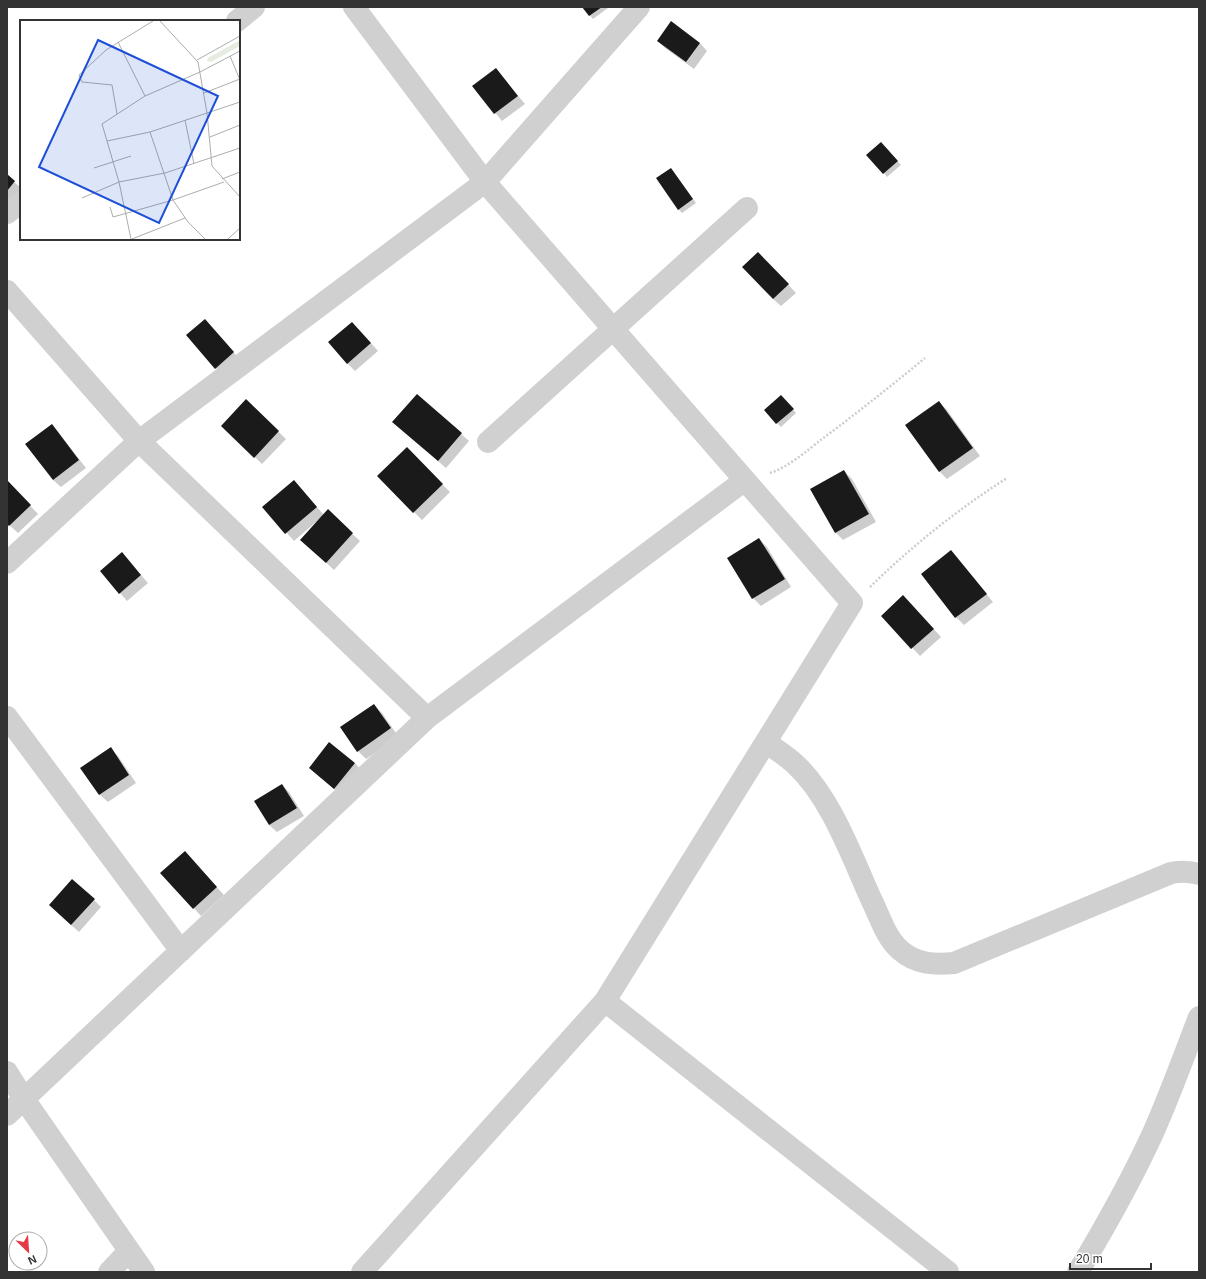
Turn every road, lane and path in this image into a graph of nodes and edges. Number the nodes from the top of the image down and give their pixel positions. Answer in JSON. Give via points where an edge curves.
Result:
{"nodes":[{"id":1,"x":254,"y":7,"type":"edge"},
{"id":2,"x":354,"y":7,"type":"edge"},
{"id":3,"x":639,"y":7,"type":"edge"},
{"id":4,"x":238,"y":20,"type":"edge"},
{"id":5,"x":485,"y":182,"type":"junction"},
{"id":6,"x":20,"y":203,"type":"edge"},
{"id":7,"x":747,"y":208,"type":"dead end"},
{"id":8,"x":7,"y":213,"type":"edge"},
{"id":9,"x":7,"y":291,"type":"edge"},
{"id":10,"x":614,"y":330,"type":"junction"},
{"id":11,"x":925,"y":358,"type":"dead end"},
{"id":12,"x":139,"y":441,"type":"junction"},
{"id":13,"x":488,"y":442,"type":"dead end"},
{"id":14,"x":1007,"y":478,"type":"dead end"},
{"id":15,"x":745,"y":480,"type":"junction"},
{"id":16,"x":7,"y":563,"type":"edge"},
{"id":17,"x":852,"y":603,"type":"junction"},
{"id":18,"x":7,"y":717,"type":"edge"},
{"id":19,"x":427,"y":718,"type":"junction"},
{"id":20,"x":766,"y":743,"type":"junction"},
{"id":21,"x":1199,"y":874,"type":"edge"},
{"id":22,"x":181,"y":950,"type":"junction"},
{"id":23,"x":605,"y":1001,"type":"junction"},
{"id":24,"x":1199,"y":1017,"type":"edge"},
{"id":25,"x":7,"y":1072,"type":"edge"},
{"id":26,"x":24,"y":1099,"type":"junction"},
{"id":27,"x":7,"y":1115,"type":"edge"},
{"id":28,"x":129,"y":1251,"type":"junction"},
{"id":29,"x":109,"y":1272,"type":"edge"},
{"id":30,"x":144,"y":1272,"type":"edge"},
{"id":31,"x":362,"y":1272,"type":"edge"},
{"id":32,"x":948,"y":1272,"type":"edge"},
{"id":33,"x":1078,"y":1272,"type":"edge"}],
"edges":[{"from":1,"to":4,"type":"street"},
{"from":2,"to":5,"type":"street"},
{"from":3,"to":5,"type":"street"},
{"from":5,"to":10,"type":"street"},
{"from":5,"to":12,"type":"street"},
{"from":6,"to":8,"type":"street"},
{"from":7,"to":10,"type":"street"},
{"from":9,"to":12,"type":"street"},
{"from":10,"to":13,"type":"street"},
{"from":10,"to":15,"type":"street"},
{"from":11,"to":15,"type":"path","via":[[788,464],[774,472]]},
{"from":12,"to":16,"type":"street"},
{"from":12,"to":19,"type":"street"},
{"from":14,"to":17,"type":"path","via":[[936,528]]},
{"from":15,"to":17,"type":"street"},
{"from":15,"to":19,"type":"street"},
{"from":17,"to":20,"type":"street"},
{"from":18,"to":22,"type":"street"},
{"from":19,"to":22,"type":"street"},
{"from":20,"to":21,"type":"street","via":[[796,765],[808,778],[832,814],[891,940],[900,950],[925,964],[954,963],[1171,873],[1191,871]]},
{"from":20,"to":23,"type":"street"},
{"from":22,"to":26,"type":"street"},
{"from":23,"to":31,"type":"street"},
{"from":23,"to":32,"type":"street"},
{"from":24,"to":33,"type":"street","via":[[1172,1087],[1128,1185]]},
{"from":25,"to":26,"type":"street"},
{"from":26,"to":27,"type":"street"},
{"from":26,"to":28,"type":"street"},
{"from":28,"to":29,"type":"street"},
{"from":28,"to":30,"type":"street"}]}
